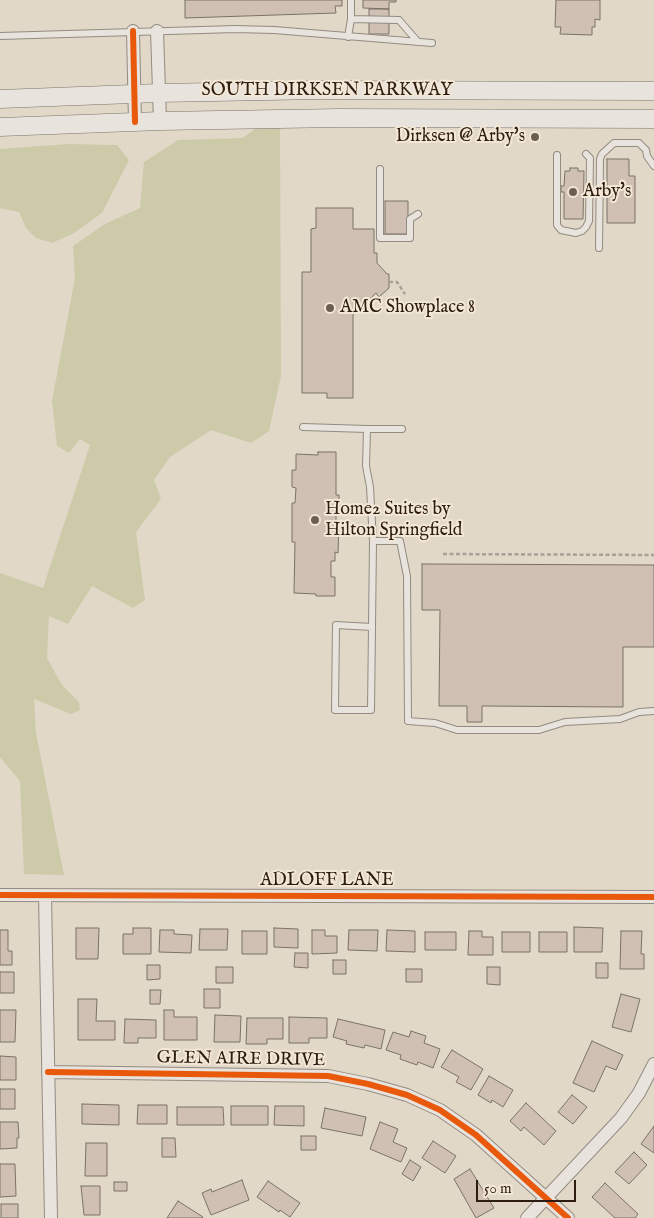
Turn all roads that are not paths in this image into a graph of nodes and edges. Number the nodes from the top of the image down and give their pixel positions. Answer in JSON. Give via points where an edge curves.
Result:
{"nodes":[{"id":1,"x":351,"y":0,"type":"edge"},
{"id":2,"x":351,"y":19,"type":"junction"},
{"id":3,"x":134,"y":31,"type":"junction"},
{"id":4,"x":157,"y":31,"type":"junction"},
{"id":5,"x":0,"y":36,"type":"edge"},
{"id":6,"x":348,"y":36,"type":"junction"},
{"id":7,"x":418,"y":42,"type":"junction"},
{"id":8,"x":432,"y":43,"type":"dead end"},
{"id":9,"x":654,"y":91,"type":"edge"},
{"id":10,"x":159,"y":92,"type":"junction"},
{"id":11,"x":135,"y":94,"type":"junction"},
{"id":12,"x":0,"y":100,"type":"edge"},
{"id":13,"x":654,"y":119,"type":"edge"},
{"id":14,"x":160,"y":121,"type":"junction"},
{"id":15,"x":135,"y":122,"type":"junction"},
{"id":16,"x":0,"y":127,"type":"edge"},
{"id":17,"x":586,"y":154,"type":"dead end"},
{"id":18,"x":557,"y":155,"type":"dead end"},
{"id":19,"x":654,"y":166,"type":"edge"},
{"id":20,"x":380,"y":168,"type":"dead end"},
{"id":21,"x":418,"y":214,"type":"dead end"},
{"id":22,"x":598,"y":248,"type":"dead end"},
{"id":23,"x":303,"y":428,"type":"dead end"},
{"id":24,"x":367,"y":429,"type":"junction"},
{"id":25,"x":402,"y":429,"type":"dead end"},
{"id":26,"x":373,"y":541,"type":"junction"},
{"id":27,"x":372,"y":627,"type":"junction"},
{"id":28,"x":654,"y":711,"type":"edge"},
{"id":29,"x":0,"y":895,"type":"edge"},
{"id":30,"x":45,"y":895,"type":"junction"},
{"id":31,"x":654,"y":897,"type":"edge"},
{"id":32,"x":654,"y":1064,"type":"edge"},
{"id":33,"x":48,"y":1072,"type":"junction"},
{"id":34,"x":546,"y":1198,"type":"junction"},
{"id":35,"x":51,"y":1218,"type":"edge"},
{"id":36,"x":527,"y":1218,"type":"edge"},
{"id":37,"x":568,"y":1218,"type":"edge"}],
"edges":[{"from":1,"to":2,"type":"lane"},
{"from":2,"to":6,"type":"lane"},
{"from":2,"to":7,"type":"lane","via":[[399,20]]},
{"from":3,"to":4,"type":"lane"},
{"from":3,"to":5,"type":"lane"},
{"from":3,"to":11,"type":"street"},
{"from":4,"to":6,"type":"lane","via":[[274,30]]},
{"from":4,"to":10,"type":"street"},
{"from":6,"to":7,"type":"lane"},
{"from":7,"to":8,"type":"lane"},
{"from":9,"to":10,"type":"main road","name":"SOUTH DIRKSEN PARKWAY"},
{"from":10,"to":11,"type":"main road","name":"SOUTH DIRKSEN PARKWAY"},
{"from":10,"to":14,"type":"street"},
{"from":11,"to":12,"type":"main road","name":"SOUTH DIRKSEN PARKWAY"},
{"from":11,"to":15,"type":"street"},
{"from":13,"to":14,"type":"main road","name":"SOUTH DIRKSEN PARKWAY"},
{"from":14,"to":15,"type":"main road","name":"SOUTH DIRKSEN PARKWAY"},
{"from":15,"to":16,"type":"main road","name":"SOUTH DIRKSEN PARKWAY"},
{"from":17,"to":18,"type":"lane","via":[[590,158],[589,220],[582,231],[576,233],[561,230],[557,225]]},
{"from":19,"to":22,"type":"lane","via":[[639,143],[614,143],[601,156]]},
{"from":20,"to":21,"type":"lane","via":[[380,238],[410,238],[410,219]]},
{"from":23,"to":24,"type":"lane"},
{"from":24,"to":25,"type":"lane"},
{"from":24,"to":26,"type":"lane","via":[[366,466]]},
{"from":26,"to":27,"type":"lane"},
{"from":26,"to":28,"type":"lane","via":[[400,541],[407,576],[408,721],[436,723],[458,730],[538,730],[565,722],[620,720],[639,712]]},
{"from":27,"to":27,"type":"lane","via":[[371,710],[335,710],[336,625]]},
{"from":29,"to":30,"type":"street","name":"ADLOFF LANE"},
{"from":30,"to":31,"type":"street","name":"ADLOFF LANE"},
{"from":30,"to":33,"type":"street"},
{"from":32,"to":34,"type":"street","via":[[621,1118]]},
{"from":33,"to":34,"type":"street","name":"GLEN AIRE DRIVE","via":[[328,1076],[368,1084],[407,1094],[440,1110],[476,1135]]},
{"from":33,"to":35,"type":"street"},
{"from":34,"to":36,"type":"street"},
{"from":34,"to":37,"type":"street","name":"GLEN AIRE DRIVE"}]}
